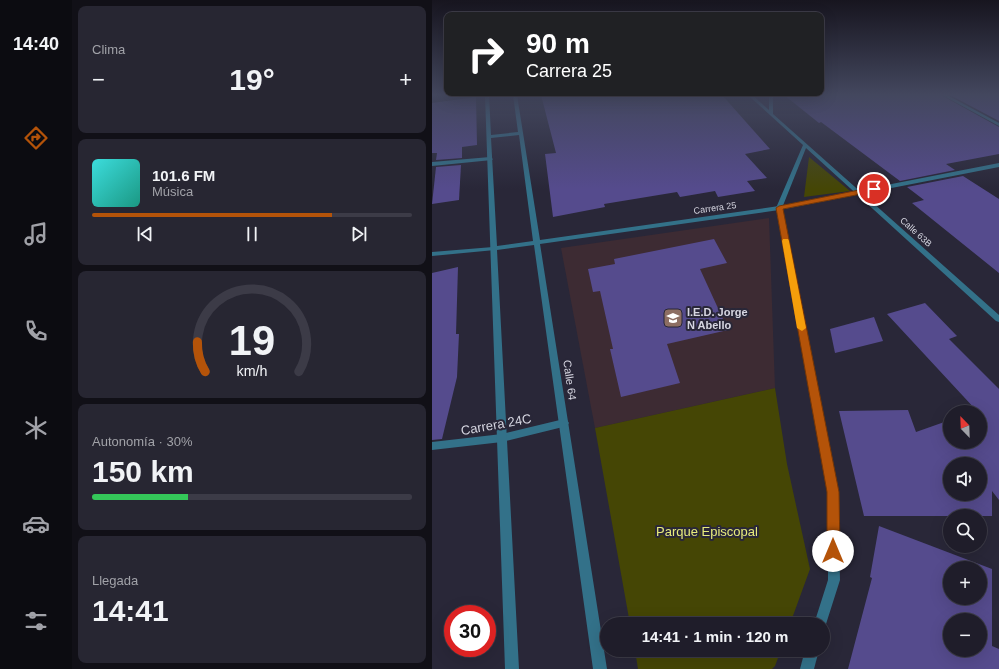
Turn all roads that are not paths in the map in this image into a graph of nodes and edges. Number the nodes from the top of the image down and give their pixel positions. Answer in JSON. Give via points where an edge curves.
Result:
{"nodes":[{"id":1,"x":488,"y":126,"type":"edge"},
{"id":2,"x":520,"y":126,"type":"edge"},
{"id":3,"x":784,"y":126,"type":"edge"},
{"id":4,"x":521,"y":134,"type":"junction"},
{"id":5,"x":489,"y":138,"type":"junction"},
{"id":6,"x":806,"y":145,"type":"junction"},
{"id":7,"x":490,"y":160,"type":"junction"},
{"id":8,"x":432,"y":164,"type":"edge"},
{"id":9,"x":999,"y":165,"type":"edge"},
{"id":10,"x":859,"y":192,"type":"junction"},
{"id":11,"x":779,"y":208,"type":"junction"},
{"id":12,"x":537,"y":243,"type":"junction"},
{"id":13,"x":493,"y":249,"type":"junction"},
{"id":14,"x":432,"y":254,"type":"edge"},
{"id":15,"x":999,"y":319,"type":"edge"},
{"id":16,"x":564,"y":423,"type":"junction"},
{"id":17,"x":502,"y":438,"type":"junction"},
{"id":18,"x":432,"y":446,"type":"edge"},
{"id":19,"x":822,"y":617,"type":"edge"},
{"id":20,"x":810,"y":657,"type":"edge"},
{"id":21,"x":512,"y":669,"type":"edge"},
{"id":22,"x":600,"y":669,"type":"edge"},
{"id":23,"x":807,"y":669,"type":"edge"}],
"edges":[{"from":1,"to":5,"type":"street"},
{"from":2,"to":4,"type":"street","name":"Calle 64"},
{"from":3,"to":6,"type":"street","name":"Calle 63B"},
{"from":4,"to":5,"type":"street"},
{"from":4,"to":12,"type":"street","name":"Calle 64"},
{"from":5,"to":7,"type":"street"},
{"from":6,"to":10,"type":"street","name":"Calle 63B"},
{"from":6,"to":11,"type":"street"},
{"from":7,"to":8,"type":"street"},
{"from":7,"to":13,"type":"street"},
{"from":9,"to":10,"type":"street","name":"Carrera 25"},
{"from":10,"to":11,"type":"street","name":"Carrera 25"},
{"from":10,"to":15,"type":"street","name":"Calle 63B"},
{"from":11,"to":12,"type":"street","name":"Carrera 25"},
{"from":11,"to":19,"type":"street","via":[[833,492],[834,580]]},
{"from":12,"to":13,"type":"street","name":"Carrera 25"},
{"from":12,"to":16,"type":"street","name":"Calle 64"},
{"from":13,"to":14,"type":"street","name":"Carrera 25"},
{"from":13,"to":17,"type":"street"},
{"from":16,"to":17,"type":"street","name":"Carrera 24C"},
{"from":16,"to":22,"type":"street","name":"Calle 64"},
{"from":17,"to":18,"type":"street","name":"Carrera 24C"},
{"from":17,"to":21,"type":"street"},
{"from":20,"to":23,"type":"street"}]}
